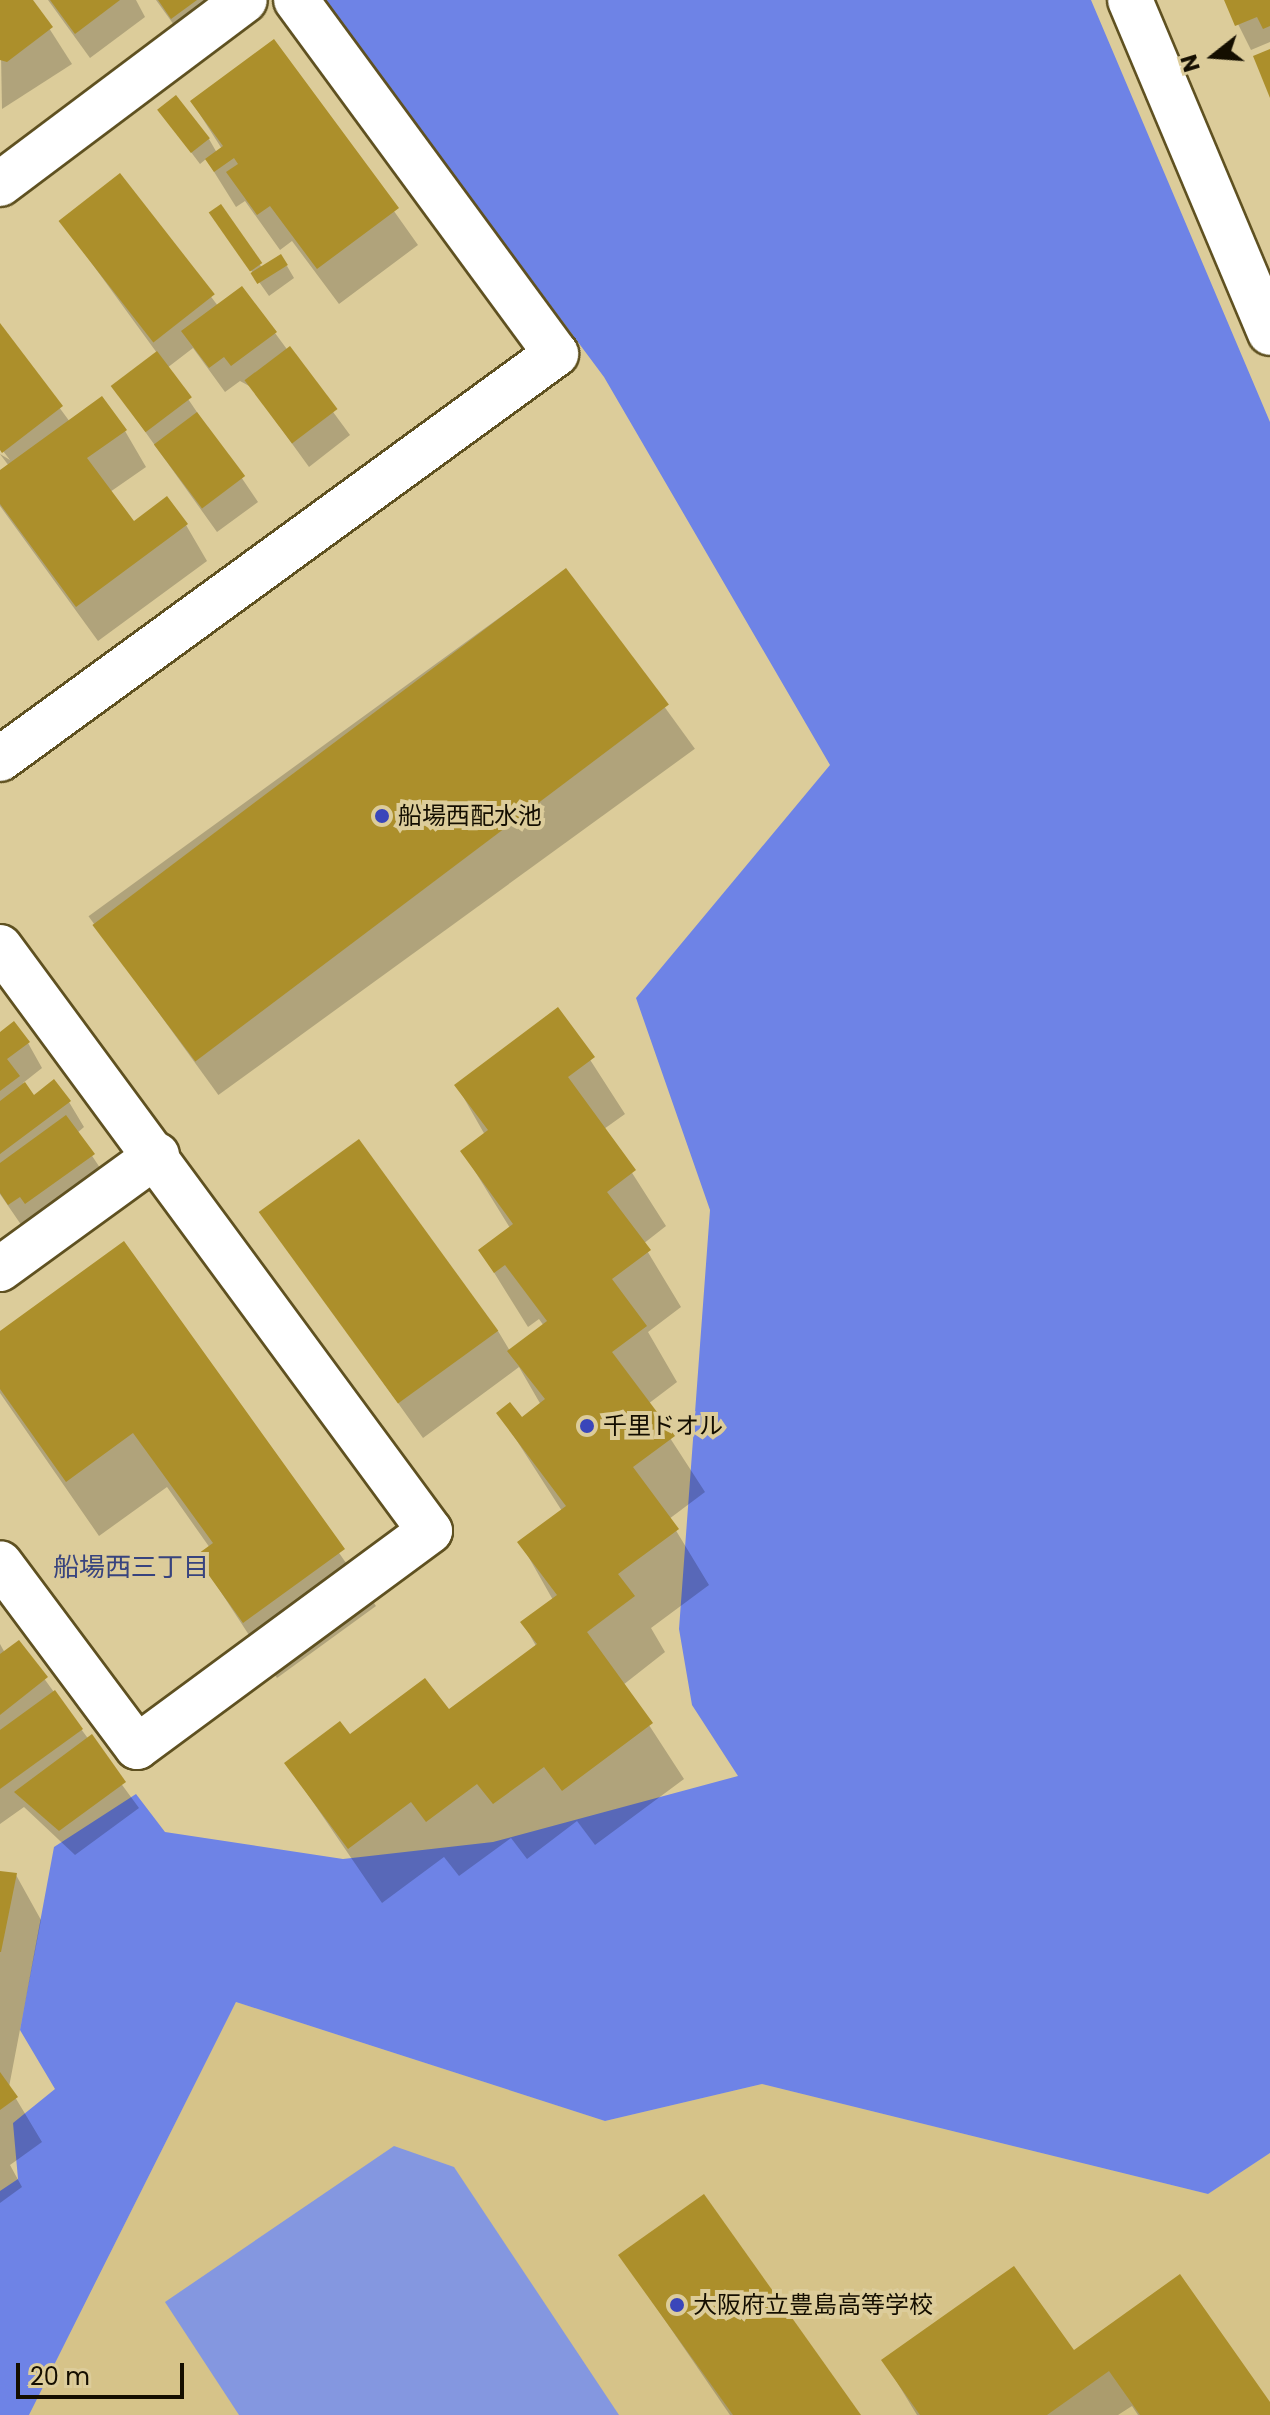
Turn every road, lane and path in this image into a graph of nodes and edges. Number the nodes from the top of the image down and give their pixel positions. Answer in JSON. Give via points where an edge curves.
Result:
{"nodes":[{"id":1,"x":245,"y":0,"type":"edge"},
{"id":2,"x":296,"y":0,"type":"edge"},
{"id":3,"x":1130,"y":0,"type":"edge"},
{"id":4,"x":0,"y":184,"type":"edge"},
{"id":5,"x":1270,"y":333,"type":"edge"},
{"id":6,"x":0,"y":759,"type":"edge"},
{"id":7,"x":0,"y":947,"type":"edge"},
{"id":8,"x":157,"y":1155,"type":"junction"},
{"id":9,"x":0,"y":1269,"type":"edge"},
{"id":10,"x":0,"y":1563,"type":"edge"}],
"edges":[{"from":1,"to":4,"type":"street"},
{"from":2,"to":6,"type":"street","via":[[556,354]]},
{"from":3,"to":5,"type":"street"},
{"from":7,"to":8,"type":"street"},
{"from":8,"to":9,"type":"street"},
{"from":8,"to":10,"type":"street","via":[[430,1531],[137,1747]]}]}
